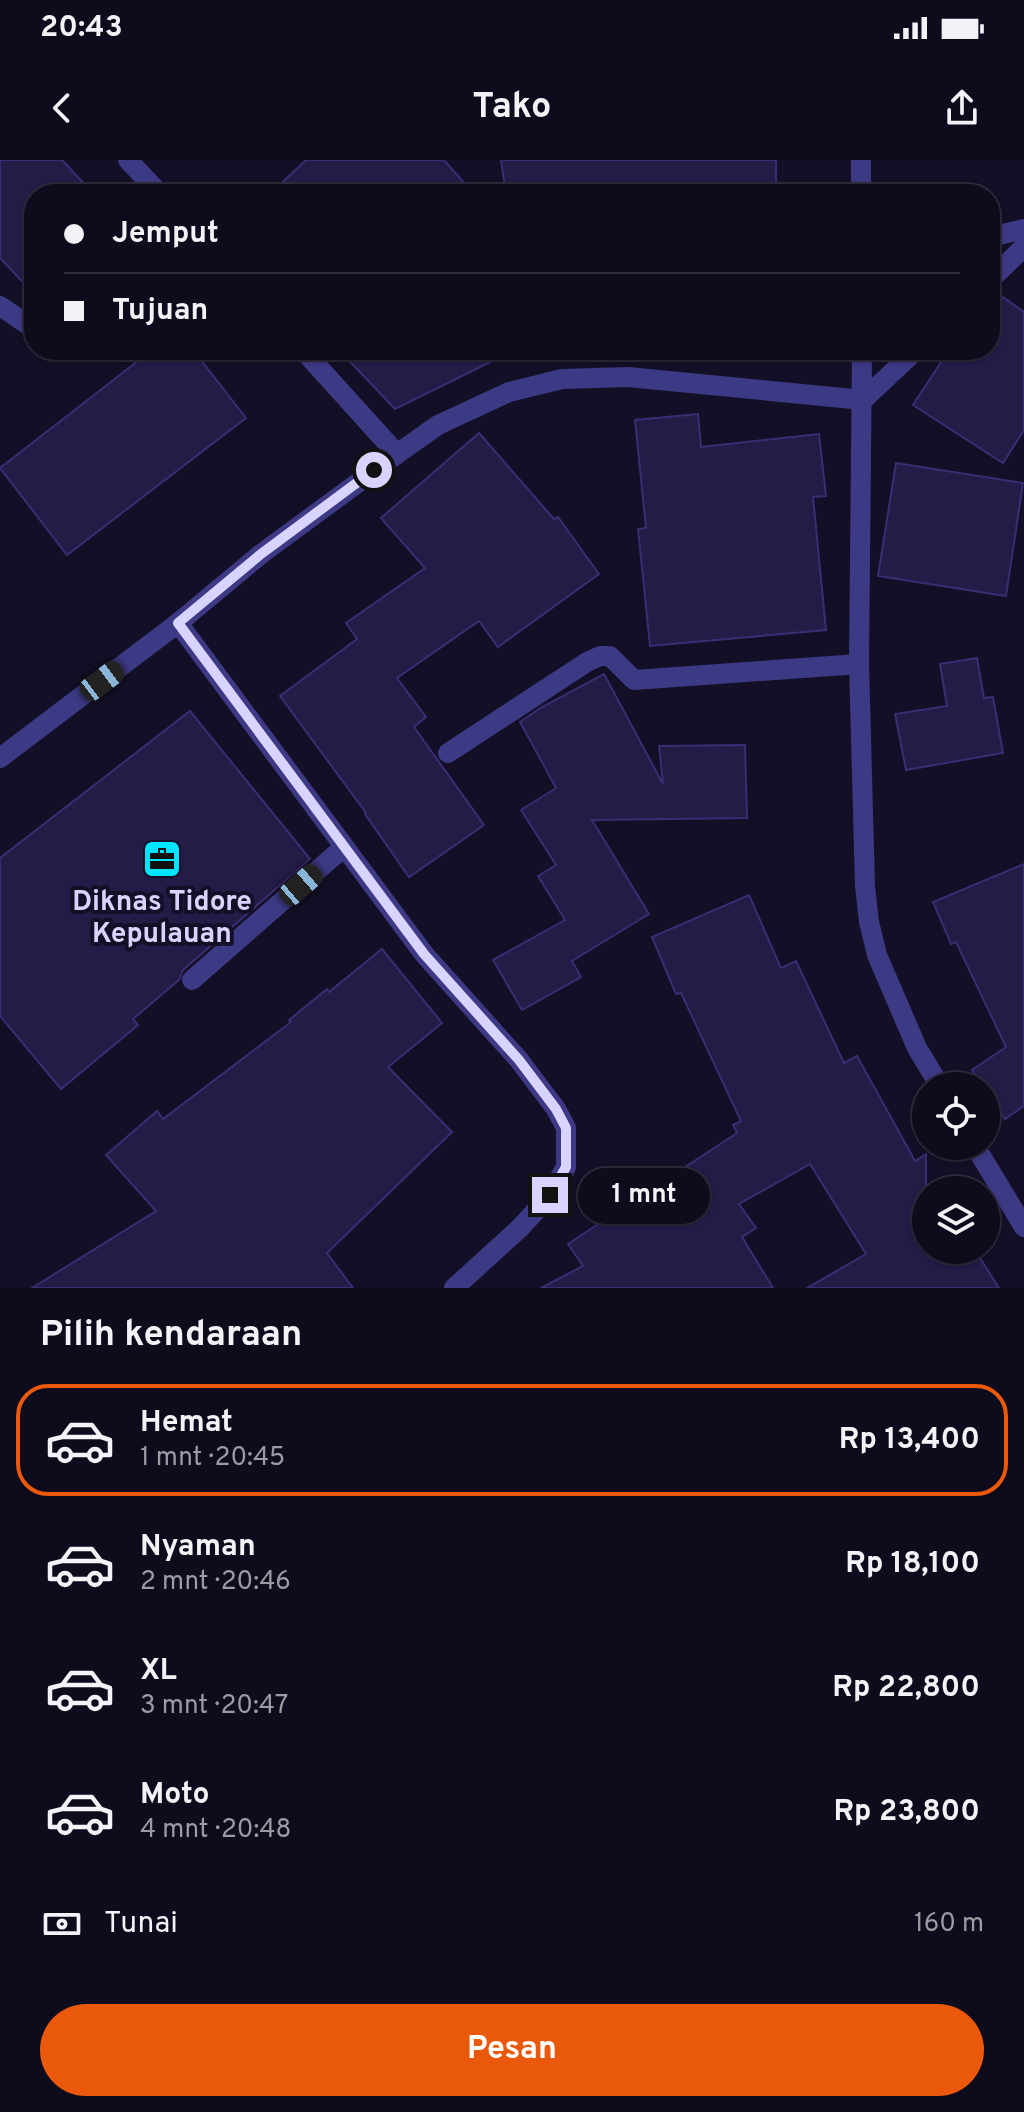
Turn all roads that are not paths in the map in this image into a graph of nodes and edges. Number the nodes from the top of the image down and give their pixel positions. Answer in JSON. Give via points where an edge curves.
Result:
{"nodes":[{"id":1,"x":128,"y":160,"type":"edge"},
{"id":2,"x":861,"y":160,"type":"edge"},
{"id":3,"x":151,"y":184,"type":"edge"},
{"id":4,"x":861,"y":184,"type":"edge"},
{"id":5,"x":1024,"y":229,"type":"edge"},
{"id":6,"x":1000,"y":235,"type":"edge"},
{"id":7,"x":1024,"y":247,"type":"edge"},
{"id":8,"x":1000,"y":270,"type":"edge"},
{"id":9,"x":0,"y":306,"type":"edge"},
{"id":10,"x":24,"y":322,"type":"edge"},
{"id":11,"x":312,"y":360,"type":"edge"},
{"id":12,"x":862,"y":360,"type":"edge"},
{"id":13,"x":905,"y":360,"type":"edge"},
{"id":14,"x":863,"y":400,"type":"junction"},
{"id":15,"x":397,"y":454,"type":"junction"},
{"id":16,"x":178,"y":623,"type":"junction"},
{"id":17,"x":859,"y":664,"type":"junction"},
{"id":18,"x":448,"y":753,"type":"dead end"},
{"id":19,"x":0,"y":758,"type":"edge"},
{"id":20,"x":344,"y":847,"type":"junction"},
{"id":21,"x":192,"y":980,"type":"dead end"},
{"id":22,"x":932,"y":1072,"type":"edge"},
{"id":23,"x":983,"y":1160,"type":"edge"},
{"id":24,"x":1024,"y":1227,"type":"edge"},
{"id":25,"x":454,"y":1288,"type":"edge"}],
"edges":[{"from":1,"to":3,"type":"street"},
{"from":2,"to":4,"type":"street"},
{"from":5,"to":6,"type":"street"},
{"from":7,"to":8,"type":"street"},
{"from":9,"to":10,"type":"street"},
{"from":11,"to":15,"type":"street"},
{"from":12,"to":14,"type":"street"},
{"from":13,"to":14,"type":"street"},
{"from":14,"to":15,"type":"street","via":[[628,377],[562,379],[509,392],[438,425]]},
{"from":14,"to":17,"type":"street"},
{"from":15,"to":16,"type":"street"},
{"from":16,"to":19,"type":"street"},
{"from":16,"to":20,"type":"street"},
{"from":17,"to":18,"type":"street","via":[[634,680],[610,656],[600,656]]},
{"from":17,"to":22,"type":"street","via":[[869,922],[877,955]]},
{"from":20,"to":21,"type":"street"},
{"from":20,"to":25,"type":"street","via":[[424,954],[519,1060],[566,1128],[566,1167],[550,1195]]},
{"from":23,"to":24,"type":"street"}]}
